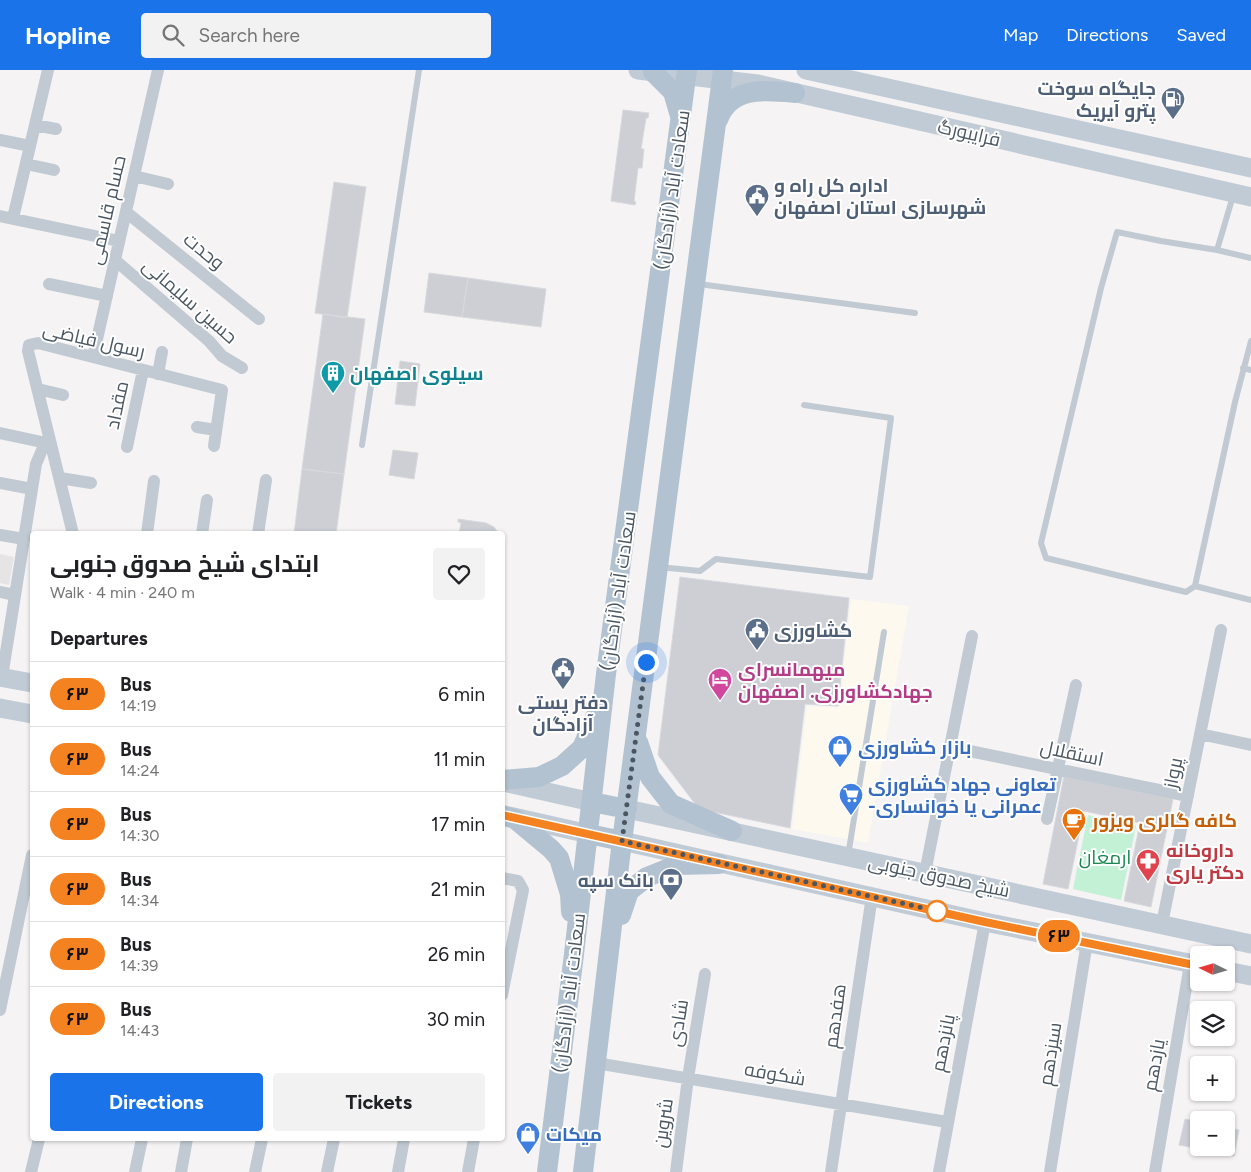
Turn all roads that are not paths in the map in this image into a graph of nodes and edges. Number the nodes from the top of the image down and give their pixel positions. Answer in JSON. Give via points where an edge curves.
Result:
{"nodes":[{"id":1,"x":48,"y":70,"type":"edge"},
{"id":2,"x":158,"y":70,"type":"edge"},
{"id":3,"x":419,"y":70,"type":"edge"},
{"id":4,"x":806,"y":70,"type":"edge"},
{"id":5,"x":645,"y":71,"type":"edge"},
{"id":6,"x":687,"y":73,"type":"edge"},
{"id":7,"x":722,"y":74,"type":"edge"},
{"id":8,"x":795,"y":93,"type":"junction"},
{"id":9,"x":682,"y":120,"type":"junction"},
{"id":10,"x":35,"y":125,"type":"junction"},
{"id":11,"x":715,"y":127,"type":"junction"},
{"id":12,"x":56,"y":129,"type":"dead end"},
{"id":13,"x":0,"y":140,"type":"edge"},
{"id":14,"x":30,"y":146,"type":"junction"},
{"id":15,"x":26,"y":164,"type":"junction"},
{"id":16,"x":1251,"y":168,"type":"edge"},
{"id":17,"x":54,"y":170,"type":"dead end"},
{"id":18,"x":134,"y":176,"type":"junction"},
{"id":19,"x":168,"y":184,"type":"dead end"},
{"id":20,"x":1242,"y":195,"type":"edge"},
{"id":21,"x":126,"y":212,"type":"junction"},
{"id":22,"x":0,"y":216,"type":"edge"},
{"id":23,"x":13,"y":218,"type":"junction"},
{"id":24,"x":119,"y":241,"type":"junction"},
{"id":25,"x":1218,"y":250,"type":"junction"},
{"id":26,"x":1251,"y":258,"type":"edge"},
{"id":27,"x":115,"y":260,"type":"junction"},
{"id":28,"x":49,"y":284,"type":"dead end"},
{"id":29,"x":695,"y":284,"type":"junction"},
{"id":30,"x":107,"y":296,"type":"junction"},
{"id":31,"x":915,"y":313,"type":"dead end"},
{"id":32,"x":259,"y":319,"type":"dead end"},
{"id":33,"x":1251,"y":341,"type":"edge"},
{"id":34,"x":162,"y":352,"type":"dead end"},
{"id":35,"x":93,"y":358,"type":"junction"},
{"id":36,"x":242,"y":368,"type":"dead end"},
{"id":37,"x":1243,"y":368,"type":"junction"},
{"id":38,"x":143,"y":370,"type":"junction"},
{"id":39,"x":1251,"y":370,"type":"edge"},
{"id":40,"x":158,"y":374,"type":"junction"},
{"id":41,"x":38,"y":389,"type":"junction"},
{"id":42,"x":63,"y":395,"type":"dead end"},
{"id":43,"x":804,"y":405,"type":"dead end"},
{"id":44,"x":196,"y":426,"type":"dead end"},
{"id":45,"x":216,"y":430,"type":"junction"},
{"id":46,"x":0,"y":433,"type":"edge"},
{"id":47,"x":51,"y":444,"type":"junction"},
{"id":48,"x":362,"y":444,"type":"dead end"},
{"id":49,"x":214,"y":446,"type":"dead end"},
{"id":50,"x":127,"y":447,"type":"dead end"},
{"id":51,"x":60,"y":478,"type":"junction"},
{"id":52,"x":266,"y":480,"type":"dead end"},
{"id":53,"x":154,"y":481,"type":"dead end"},
{"id":54,"x":0,"y":483,"type":"edge"},
{"id":55,"x":92,"y":483,"type":"dead end"},
{"id":56,"x":32,"y":489,"type":"junction"},
{"id":57,"x":207,"y":500,"type":"dead end"},
{"id":58,"x":73,"y":531,"type":"edge"},
{"id":59,"x":147,"y":531,"type":"edge"},
{"id":60,"x":202,"y":531,"type":"edge"},
{"id":61,"x":258,"y":531,"type":"edge"},
{"id":62,"x":0,"y":535,"type":"edge"},
{"id":63,"x":24,"y":539,"type":"junction"},
{"id":64,"x":658,"y":567,"type":"junction"},
{"id":65,"x":1194,"y":586,"type":"junction"},
{"id":66,"x":0,"y":592,"type":"edge"},
{"id":67,"x":15,"y":595,"type":"junction"},
{"id":68,"x":1251,"y":600,"type":"edge"},
{"id":69,"x":1221,"y":630,"type":"dead end"},
{"id":70,"x":884,"y":632,"type":"dead end"},
{"id":71,"x":972,"y":636,"type":"dead end"},
{"id":72,"x":606,"y":674,"type":"junction"},
{"id":73,"x":1,"y":677,"type":"edge"},
{"id":74,"x":30,"y":683,"type":"edge"},
{"id":75,"x":1076,"y":685,"type":"dead end"},
{"id":76,"x":0,"y":708,"type":"edge"},
{"id":77,"x":30,"y":714,"type":"edge"},
{"id":78,"x":1200,"y":734,"type":"junction"},
{"id":79,"x":636,"y":738,"type":"junction"},
{"id":80,"x":1251,"y":745,"type":"edge"},
{"id":81,"x":950,"y":747,"type":"junction"},
{"id":82,"x":1059,"y":768,"type":"junction"},
{"id":83,"x":505,"y":781,"type":"edge"},
{"id":84,"x":505,"y":782,"type":"edge"},
{"id":85,"x":1188,"y":796,"type":"junction"},
{"id":86,"x":592,"y":802,"type":"junction"},
{"id":87,"x":627,"y":809,"type":"junction"},
{"id":88,"x":505,"y":816,"type":"edge"},
{"id":89,"x":505,"y":816,"type":"edge"},
{"id":90,"x":1047,"y":819,"type":"dead end"},
{"id":91,"x":732,"y":831,"type":"junction"},
{"id":92,"x":589,"y":834,"type":"junction"},
{"id":93,"x":622,"y":841,"type":"junction"},
{"id":94,"x":848,"y":856,"type":"junction"},
{"id":95,"x":719,"y":864,"type":"junction"},
{"id":96,"x":30,"y":865,"type":"edge"},
{"id":97,"x":925,"y":873,"type":"junction"},
{"id":98,"x":505,"y":879,"type":"edge"},
{"id":99,"x":872,"y":896,"type":"junction"},
{"id":100,"x":985,"y":922,"type":"junction"},
{"id":101,"x":1162,"y":924,"type":"junction"},
{"id":102,"x":1087,"y":942,"type":"junction"},
{"id":103,"x":1251,"y":944,"type":"edge"},
{"id":104,"x":610,"y":950,"type":"junction"},
{"id":105,"x":574,"y":954,"type":"junction"},
{"id":106,"x":1190,"y":964,"type":"edge"},
{"id":107,"x":1235,"y":973,"type":"edge"},
{"id":108,"x":705,"y":974,"type":"dead end"},
{"id":109,"x":1251,"y":976,"type":"edge"},
{"id":110,"x":505,"y":980,"type":"edge"},
{"id":111,"x":1190,"y":986,"type":"edge"},
{"id":112,"x":0,"y":1010,"type":"edge"},
{"id":113,"x":596,"y":1063,"type":"junction"},
{"id":114,"x":688,"y":1078,"type":"junction"},
{"id":115,"x":841,"y":1104,"type":"junction"},
{"id":116,"x":947,"y":1122,"type":"junction"},
{"id":117,"x":39,"y":1141,"type":"edge"},
{"id":118,"x":142,"y":1141,"type":"edge"},
{"id":119,"x":187,"y":1141,"type":"edge"},
{"id":120,"x":262,"y":1141,"type":"edge"},
{"id":121,"x":334,"y":1141,"type":"edge"},
{"id":122,"x":404,"y":1141,"type":"edge"},
{"id":123,"x":474,"y":1141,"type":"edge"},
{"id":124,"x":31,"y":1172,"type":"edge"},
{"id":125,"x":135,"y":1172,"type":"edge"},
{"id":126,"x":180,"y":1172,"type":"edge"},
{"id":127,"x":255,"y":1172,"type":"edge"},
{"id":128,"x":327,"y":1172,"type":"edge"},
{"id":129,"x":398,"y":1172,"type":"edge"},
{"id":130,"x":468,"y":1172,"type":"edge"},
{"id":131,"x":547,"y":1172,"type":"edge"},
{"id":132,"x":584,"y":1172,"type":"edge"},
{"id":133,"x":676,"y":1172,"type":"edge"},
{"id":134,"x":831,"y":1172,"type":"edge"},
{"id":135,"x":939,"y":1172,"type":"edge"},
{"id":136,"x":1050,"y":1172,"type":"edge"},
{"id":137,"x":1155,"y":1172,"type":"edge"}],
"edges":[{"from":1,"to":10,"type":"street"},
{"from":2,"to":18,"type":"street","name":"حسام قاسمی"},
{"from":3,"to":48,"type":"lane"},
{"from":4,"to":16,"type":"main road","name":"فرایبورگ"},
{"from":5,"to":6,"type":"main road","name":"فرایبورگ"},
{"from":5,"to":9,"type":"main road","via":[[673,92]]},
{"from":6,"to":7,"type":"main road","name":"فرایبورگ"},
{"from":6,"to":9,"type":"main road","name":"سعادت آباد (آزادگان)"},
{"from":7,"to":8,"type":"main road","name":"فرایبورگ"},
{"from":7,"to":11,"type":"main road","name":"سعادت آباد (آزادگان)"},
{"from":8,"to":11,"type":"main road","via":[[765,90],[748,93],[730,101],[721,111]]},
{"from":8,"to":20,"type":"main road","name":"فرایبورگ"},
{"from":9,"to":72,"type":"main road","name":"سعادت آباد (آزادگان)"},
{"from":10,"to":12,"type":"street"},
{"from":10,"to":14,"type":"street"},
{"from":11,"to":29,"type":"main road","name":"سعادت آباد (آزادگان)"},
{"from":13,"to":14,"type":"street"},
{"from":14,"to":15,"type":"street"},
{"from":15,"to":17,"type":"street"},
{"from":15,"to":23,"type":"street"},
{"from":18,"to":19,"type":"street"},
{"from":18,"to":21,"type":"street","name":"حسام قاسمی"},
{"from":20,"to":25,"type":"lane"},
{"from":21,"to":24,"type":"street","name":"حسام قاسمی"},
{"from":21,"to":32,"type":"street","name":"وحدت"},
{"from":22,"to":23,"type":"street"},
{"from":23,"to":24,"type":"street"},
{"from":24,"to":27,"type":"street","name":"حسام قاسمی"},
{"from":25,"to":26,"type":"lane"},
{"from":25,"to":65,"type":"lane","via":[[1117,232],[1041,543],[1046,558],[1186,592]]},
{"from":27,"to":30,"type":"street","name":"حسام قاسمی"},
{"from":27,"to":36,"type":"street","name":"حسین سلیمانی","via":[[222,356]]},
{"from":28,"to":30,"type":"street"},
{"from":29,"to":31,"type":"lane"},
{"from":29,"to":64,"type":"main road","name":"سعادت آباد (آزادگان)"},
{"from":30,"to":35,"type":"street","name":"حسام قاسمی"},
{"from":33,"to":37,"type":"lane"},
{"from":34,"to":40,"type":"street"},
{"from":35,"to":38,"type":"street","name":"رسول فیاضی"},
{"from":35,"to":41,"type":"street","name":"رسول فیاضی","via":[[38,343],[31,344],[28,351]]},
{"from":37,"to":39,"type":"lane"},
{"from":37,"to":65,"type":"lane"},
{"from":38,"to":40,"type":"street","name":"رسول فیاضی"},
{"from":38,"to":50,"type":"street","name":"مقداد"},
{"from":40,"to":45,"type":"street","name":"رسول فیاضی","via":[[222,390]]},
{"from":41,"to":42,"type":"street"},
{"from":41,"to":47,"type":"street","name":"رسول فیاضی"},
{"from":43,"to":64,"type":"lane","via":[[891,418],[870,577],[716,560],[700,571]]},
{"from":44,"to":45,"type":"street"},
{"from":45,"to":49,"type":"street"},
{"from":46,"to":47,"type":"street"},
{"from":47,"to":51,"type":"street","name":"رسول فیاضی"},
{"from":47,"to":56,"type":"street","via":[[42,450],[36,464]]},
{"from":51,"to":55,"type":"street"},
{"from":51,"to":58,"type":"street","name":"رسول فیاضی"},
{"from":52,"to":61,"type":"street"},
{"from":53,"to":59,"type":"street"},
{"from":54,"to":56,"type":"street"},
{"from":56,"to":63,"type":"street"},
{"from":57,"to":60,"type":"street"},
{"from":62,"to":63,"type":"street"},
{"from":63,"to":67,"type":"street"},
{"from":64,"to":79,"type":"main road","name":"سعادت آباد (آزادگان)"},
{"from":65,"to":68,"type":"lane"},
{"from":66,"to":67,"type":"street"},
{"from":67,"to":73,"type":"street"},
{"from":69,"to":78,"type":"street","name":"پرواز"},
{"from":70,"to":94,"type":"lane"},
{"from":71,"to":81,"type":"street"},
{"from":72,"to":83,"type":"main road","via":[[594,722],[582,748],[562,766],[539,777]]},
{"from":72,"to":86,"type":"main road","name":"سعادت آباد (آزادگان)"},
{"from":73,"to":74,"type":"main road"},
{"from":75,"to":82,"type":"street"},
{"from":76,"to":77,"type":"main road"},
{"from":78,"to":80,"type":"street"},
{"from":78,"to":85,"type":"street","name":"پرواز"},
{"from":79,"to":87,"type":"main road","name":"سعادت آباد (آزادگان)"},
{"from":79,"to":91,"type":"main road","via":[[650,777],[671,804]]},
{"from":81,"to":82,"type":"street","name":"استقلال"},
{"from":81,"to":97,"type":"street"},
{"from":82,"to":85,"type":"street","name":"استقلال"},
{"from":82,"to":90,"type":"street"},
{"from":84,"to":86,"type":"main road"},
{"from":85,"to":101,"type":"street","name":"پرواز"},
{"from":86,"to":87,"type":"main road"},
{"from":86,"to":92,"type":"main road","name":"سعادت آباد (آزادگان)"},
{"from":87,"to":91,"type":"main road","name":"شیخ صدوق جنوبی"},
{"from":87,"to":93,"type":"main road","name":"سعادت آباد (آزادگان)"},
{"from":88,"to":92,"type":"main road"},
{"from":89,"to":105,"type":"main road","via":[[515,819],[559,858],[570,894]]},
{"from":91,"to":94,"type":"main road","name":"شیخ صدوق جنوبی"},
{"from":92,"to":93,"type":"main road"},
{"from":92,"to":105,"type":"main road","name":"سعادت آباد (آزادگان)"},
{"from":93,"to":95,"type":"main road","name":"شیخ صدوق جنوبی"},
{"from":93,"to":104,"type":"main road","name":"سعادت آباد (آزادگان)"},
{"from":94,"to":97,"type":"main road","name":"شیخ صدوق جنوبی"},
{"from":95,"to":99,"type":"main road","name":"شیخ صدوق جنوبی"},
{"from":95,"to":104,"type":"main road","via":[[677,865],[647,877],[629,891]]},
{"from":96,"to":112,"type":"street"},
{"from":97,"to":101,"type":"main road","name":"شیخ صدوق جنوبی"},
{"from":98,"to":110,"type":"street","via":[[518,881],[523,890]]},
{"from":99,"to":100,"type":"main road","name":"شیخ صدوق جنوبی"},
{"from":99,"to":115,"type":"street","name":"هفدهم"},
{"from":100,"to":102,"type":"main road","name":"شیخ صدوق جنوبی"},
{"from":100,"to":116,"type":"street","name":"پانزدهم"},
{"from":101,"to":103,"type":"main road","name":"شیخ صدوق جنوبی"},
{"from":102,"to":106,"type":"main road","name":"شیخ صدوق جنوبی"},
{"from":102,"to":136,"type":"street","name":"سیزدهم"},
{"from":104,"to":113,"type":"main road","name":"سعادت آباد (آزادگان)"},
{"from":105,"to":131,"type":"main road","name":"سعادت آباد (آزادگان)"},
{"from":107,"to":109,"type":"main road"},
{"from":108,"to":114,"type":"street","name":"شادی"},
{"from":111,"to":137,"type":"street","name":"یازدهم"},
{"from":113,"to":114,"type":"street","name":"شکوفه"},
{"from":113,"to":132,"type":"main road","name":"سعادت آباد (آزادگان)"},
{"from":114,"to":115,"type":"street","name":"شکوفه"},
{"from":114,"to":133,"type":"street","name":"شروین"},
{"from":115,"to":116,"type":"street","name":"شکوفه"},
{"from":115,"to":134,"type":"street","name":"هفدهم"},
{"from":116,"to":135,"type":"street","name":"پانزدهم"},
{"from":117,"to":124,"type":"street"},
{"from":118,"to":125,"type":"street"},
{"from":119,"to":126,"type":"street"},
{"from":120,"to":127,"type":"street"},
{"from":121,"to":128,"type":"street"},
{"from":122,"to":129,"type":"street"},
{"from":123,"to":130,"type":"street"}]}
